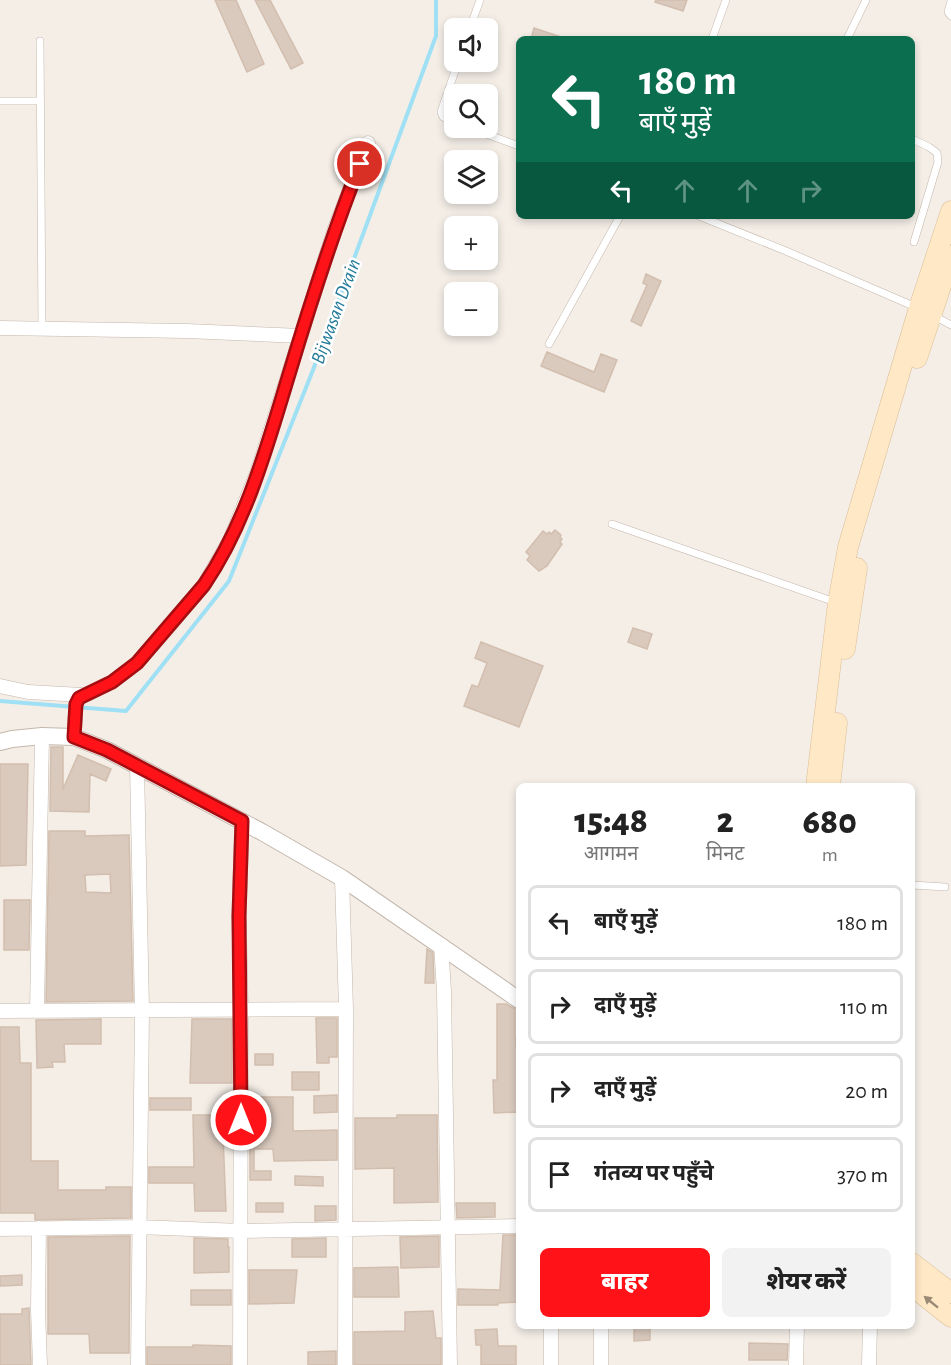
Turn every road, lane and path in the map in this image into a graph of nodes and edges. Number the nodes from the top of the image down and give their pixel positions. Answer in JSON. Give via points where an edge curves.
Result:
{"nodes":[{"id":1,"x":480,"y":0,"type":"edge"},
{"id":2,"x":726,"y":0,"type":"edge"},
{"id":3,"x":866,"y":0,"type":"edge"},
{"id":4,"x":951,"y":1,"type":"edge"},
{"id":5,"x":951,"y":16,"type":"edge"},
{"id":6,"x":474,"y":18,"type":"edge"},
{"id":7,"x":713,"y":36,"type":"edge"},
{"id":8,"x":848,"y":36,"type":"edge"},
{"id":9,"x":40,"y":41,"type":"dead end"},
{"id":10,"x":0,"y":101,"type":"edge"},
{"id":11,"x":41,"y":101,"type":"junction"},
{"id":12,"x":444,"y":103,"type":"edge"},
{"id":13,"x":444,"y":117,"type":"edge"},
{"id":14,"x":497,"y":138,"type":"edge"},
{"id":15,"x":915,"y":140,"type":"edge"},
{"id":16,"x":368,"y":143,"type":"dead end"},
{"id":17,"x":516,"y":145,"type":"edge"},
{"id":18,"x":951,"y":211,"type":"edge"},
{"id":19,"x":618,"y":219,"type":"edge"},
{"id":20,"x":706,"y":219,"type":"edge"},
{"id":21,"x":914,"y":242,"type":"dead end"},
{"id":22,"x":951,"y":255,"type":"edge"},
{"id":23,"x":925,"y":312,"type":"junction"},
{"id":24,"x":951,"y":325,"type":"edge"},
{"id":25,"x":42,"y":327,"type":"junction"},
{"id":26,"x":0,"y":328,"type":"edge"},
{"id":27,"x":301,"y":336,"type":"junction"},
{"id":28,"x":549,"y":344,"type":"dead end"},
{"id":29,"x":612,"y":524,"type":"dead end"},
{"id":30,"x":838,"y":603,"type":"junction"},
{"id":31,"x":0,"y":686,"type":"edge"},
{"id":32,"x":76,"y":698,"type":"junction"},
{"id":33,"x":74,"y":734,"type":"junction"},
{"id":34,"x":42,"y":736,"type":"junction"},
{"id":35,"x":4,"y":738,"type":"edge"},
{"id":36,"x":137,"y":766,"type":"junction"},
{"id":37,"x":816,"y":783,"type":"edge"},
{"id":38,"x":830,"y":783,"type":"edge"},
{"id":39,"x":242,"y":821,"type":"junction"},
{"id":40,"x":342,"y":878,"type":"junction"},
{"id":41,"x":915,"y":885,"type":"edge"},
{"id":42,"x":945,"y":887,"type":"dead end"},
{"id":43,"x":441,"y":945,"type":"junction"},
{"id":44,"x":516,"y":998,"type":"edge"},
{"id":45,"x":346,"y":1009,"type":"junction"},
{"id":46,"x":241,"y":1010,"type":"junction"},
{"id":47,"x":0,"y":1011,"type":"edge"},
{"id":48,"x":37,"y":1011,"type":"junction"},
{"id":49,"x":142,"y":1011,"type":"junction"},
{"id":50,"x":516,"y":1226,"type":"edge"},
{"id":51,"x":139,"y":1227,"type":"junction"},
{"id":52,"x":39,"y":1228,"type":"junction"},
{"id":53,"x":448,"y":1228,"type":"junction"},
{"id":54,"x":0,"y":1229,"type":"edge"},
{"id":55,"x":345,"y":1230,"type":"junction"},
{"id":56,"x":241,"y":1231,"type":"junction"},
{"id":57,"x":915,"y":1265,"type":"edge"},
{"id":58,"x":915,"y":1288,"type":"edge"},
{"id":59,"x":951,"y":1293,"type":"edge"},
{"id":60,"x":951,"y":1317,"type":"edge"},
{"id":61,"x":551,"y":1329,"type":"edge"},
{"id":62,"x":600,"y":1329,"type":"edge"},
{"id":63,"x":797,"y":1329,"type":"edge"},
{"id":64,"x":870,"y":1329,"type":"edge"},
{"id":65,"x":40,"y":1365,"type":"edge"},
{"id":66,"x":138,"y":1365,"type":"edge"},
{"id":67,"x":240,"y":1365,"type":"edge"},
{"id":68,"x":345,"y":1365,"type":"edge"},
{"id":69,"x":450,"y":1365,"type":"edge"},
{"id":70,"x":551,"y":1365,"type":"edge"},
{"id":71,"x":601,"y":1365,"type":"edge"},
{"id":72,"x":796,"y":1365,"type":"edge"},
{"id":73,"x":869,"y":1365,"type":"edge"}],
"edges":[{"from":1,"to":6,"type":"lane"},
{"from":2,"to":7,"type":"lane"},
{"from":3,"to":8,"type":"lane"},
{"from":4,"to":5,"type":"lane"},
{"from":9,"to":11,"type":"lane"},
{"from":10,"to":11,"type":"lane"},
{"from":11,"to":25,"type":"lane"},
{"from":12,"to":13,"type":"lane"},
{"from":14,"to":17,"type":"lane"},
{"from":15,"to":21,"type":"lane","via":[[938,157]]},
{"from":16,"to":27,"type":"street","via":[[335,228]]},
{"from":18,"to":23,"type":"main road"},
{"from":19,"to":28,"type":"lane"},
{"from":20,"to":23,"type":"lane"},
{"from":22,"to":23,"type":"main road"},
{"from":23,"to":24,"type":"lane"},
{"from":23,"to":30,"type":"main road","via":[[854,524]]},
{"from":23,"to":38,"type":"main road","via":[[864,530],[844,655]]},
{"from":25,"to":26,"type":"street"},
{"from":25,"to":27,"type":"street"},
{"from":27,"to":32,"type":"street","via":[[257,473],[213,572],[137,663],[112,682]]},
{"from":29,"to":30,"type":"lane"},
{"from":30,"to":37,"type":"main road"},
{"from":31,"to":32,"type":"street"},
{"from":32,"to":33,"type":"street"},
{"from":33,"to":34,"type":"street"},
{"from":33,"to":36,"type":"street"},
{"from":34,"to":35,"type":"street"},
{"from":34,"to":48,"type":"street"},
{"from":36,"to":39,"type":"street"},
{"from":36,"to":49,"type":"street"},
{"from":39,"to":40,"type":"street"},
{"from":39,"to":46,"type":"street"},
{"from":40,"to":43,"type":"street"},
{"from":40,"to":45,"type":"street"},
{"from":41,"to":42,"type":"lane"},
{"from":43,"to":44,"type":"street"},
{"from":43,"to":53,"type":"street"},
{"from":45,"to":46,"type":"street"},
{"from":45,"to":55,"type":"street"},
{"from":46,"to":49,"type":"street"},
{"from":46,"to":56,"type":"street"},
{"from":47,"to":48,"type":"street"},
{"from":48,"to":49,"type":"street"},
{"from":49,"to":51,"type":"street"},
{"from":50,"to":53,"type":"street"},
{"from":51,"to":52,"type":"street"},
{"from":51,"to":56,"type":"street"},
{"from":51,"to":66,"type":"street"},
{"from":52,"to":54,"type":"street"},
{"from":52,"to":65,"type":"street"},
{"from":53,"to":55,"type":"street"},
{"from":53,"to":69,"type":"street"},
{"from":55,"to":56,"type":"street"},
{"from":55,"to":68,"type":"street"},
{"from":56,"to":67,"type":"street"},
{"from":57,"to":59,"type":"main road"},
{"from":60,"to":58,"type":"main road","one_way":true},
{"from":61,"to":70,"type":"street"},
{"from":62,"to":71,"type":"street"},
{"from":63,"to":72,"type":"street"},
{"from":64,"to":73,"type":"street"}]}
